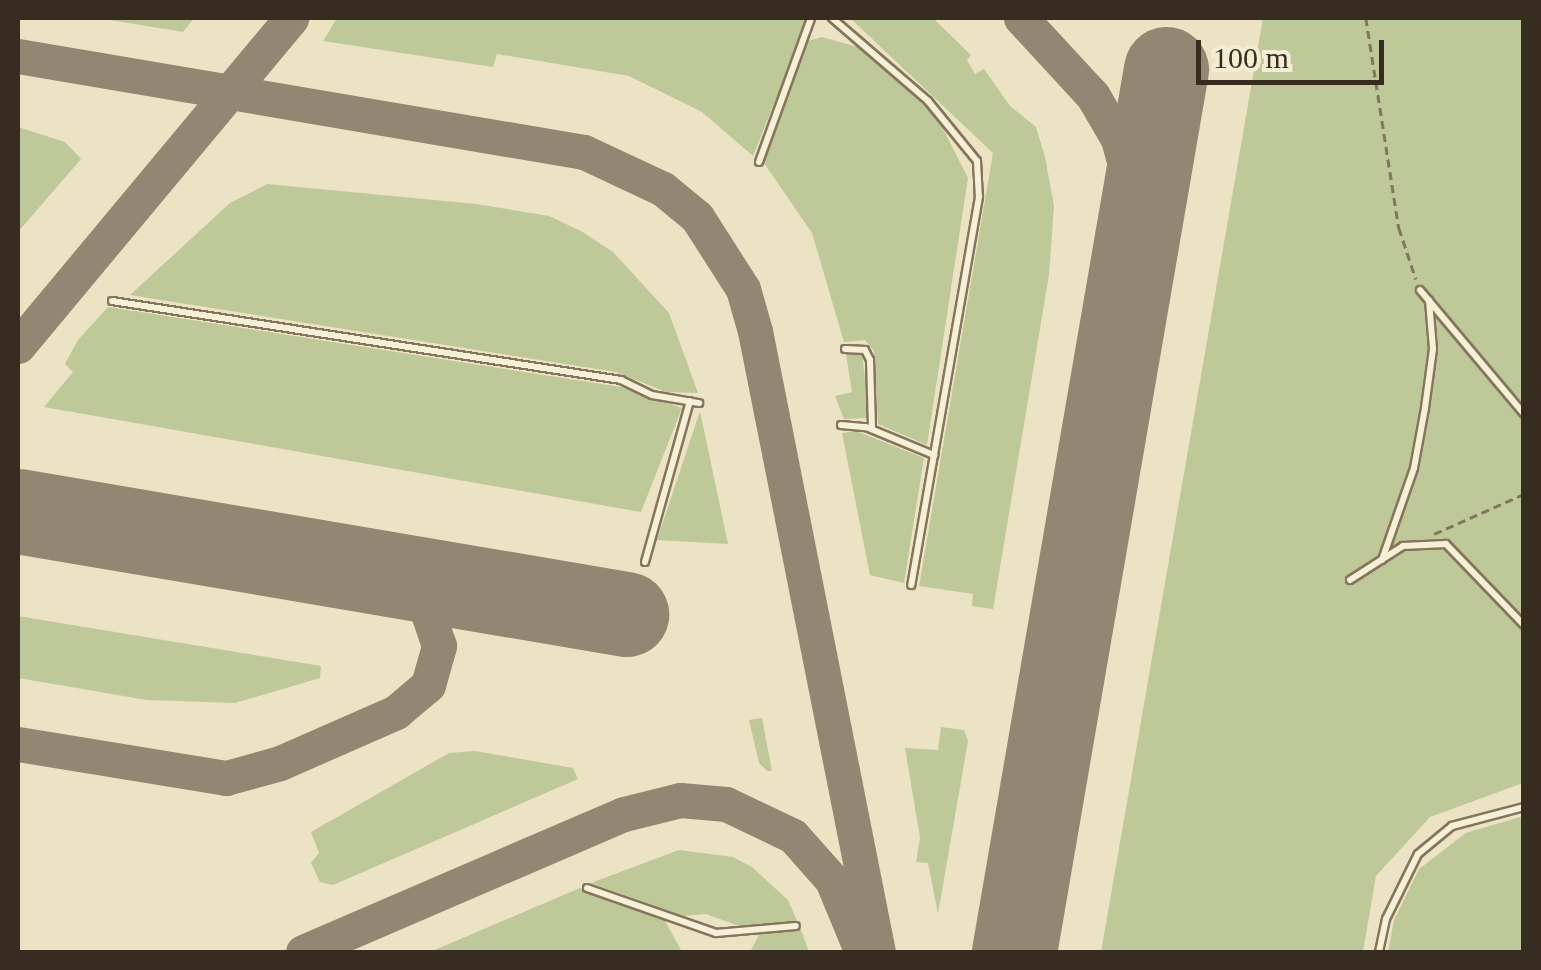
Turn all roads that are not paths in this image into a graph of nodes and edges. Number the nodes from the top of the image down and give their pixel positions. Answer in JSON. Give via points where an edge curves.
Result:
{"nodes":[{"id":1,"x":811,"y":18,"type":"edge"},
{"id":2,"x":832,"y":18,"type":"edge"},
{"id":3,"x":758,"y":162,"type":"dead end"},
{"id":4,"x":1420,"y":290,"type":"road end"},
{"id":5,"x":1428,"y":300,"type":"junction"},
{"id":6,"x":112,"y":301,"type":"dead end"},
{"id":7,"x":845,"y":348,"type":"dead end"},
{"id":8,"x":1524,"y":414,"type":"edge"},
{"id":9,"x":841,"y":425,"type":"dead end"},
{"id":10,"x":872,"y":429,"type":"junction"},
{"id":11,"x":934,"y":455,"type":"junction"},
{"id":12,"x":1382,"y":560,"type":"junction"},
{"id":13,"x":645,"y":562,"type":"dead end"},
{"id":14,"x":1350,"y":580,"type":"dead end"},
{"id":15,"x":911,"y":585,"type":"dead end"},
{"id":16,"x":1524,"y":625,"type":"edge"},
{"id":17,"x":1524,"y":806,"type":"edge"},
{"id":18,"x":586,"y":888,"type":"dead end"},
{"id":19,"x":796,"y":926,"type":"dead end"},
{"id":20,"x":1380,"y":952,"type":"edge"}],
"edges":[{"from":1,"to":3,"type":"lane"},
{"from":2,"to":11,"type":"lane","via":[[928,100],[977,161],[979,198]]},
{"from":4,"to":5,"type":"lane"},
{"from":5,"to":8,"type":"lane"},
{"from":5,"to":12,"type":"lane","via":[[1433,350],[1425,408],[1414,468]]},
{"from":6,"to":13,"type":"lane","via":[[622,380],[652,395],[695,402]]},
{"from":7,"to":10,"type":"lane","via":[[865,350],[870,360]]},
{"from":9,"to":10,"type":"lane"},
{"from":10,"to":11,"type":"lane"},
{"from":11,"to":15,"type":"lane"},
{"from":12,"to":14,"type":"lane"},
{"from":12,"to":16,"type":"lane","via":[[1409,545],[1432,542],[1453,549]]},
{"from":17,"to":20,"type":"lane","via":[[1452,826],[1418,854],[1386,918]]},
{"from":18,"to":19,"type":"lane","via":[[716,933]]}]}
